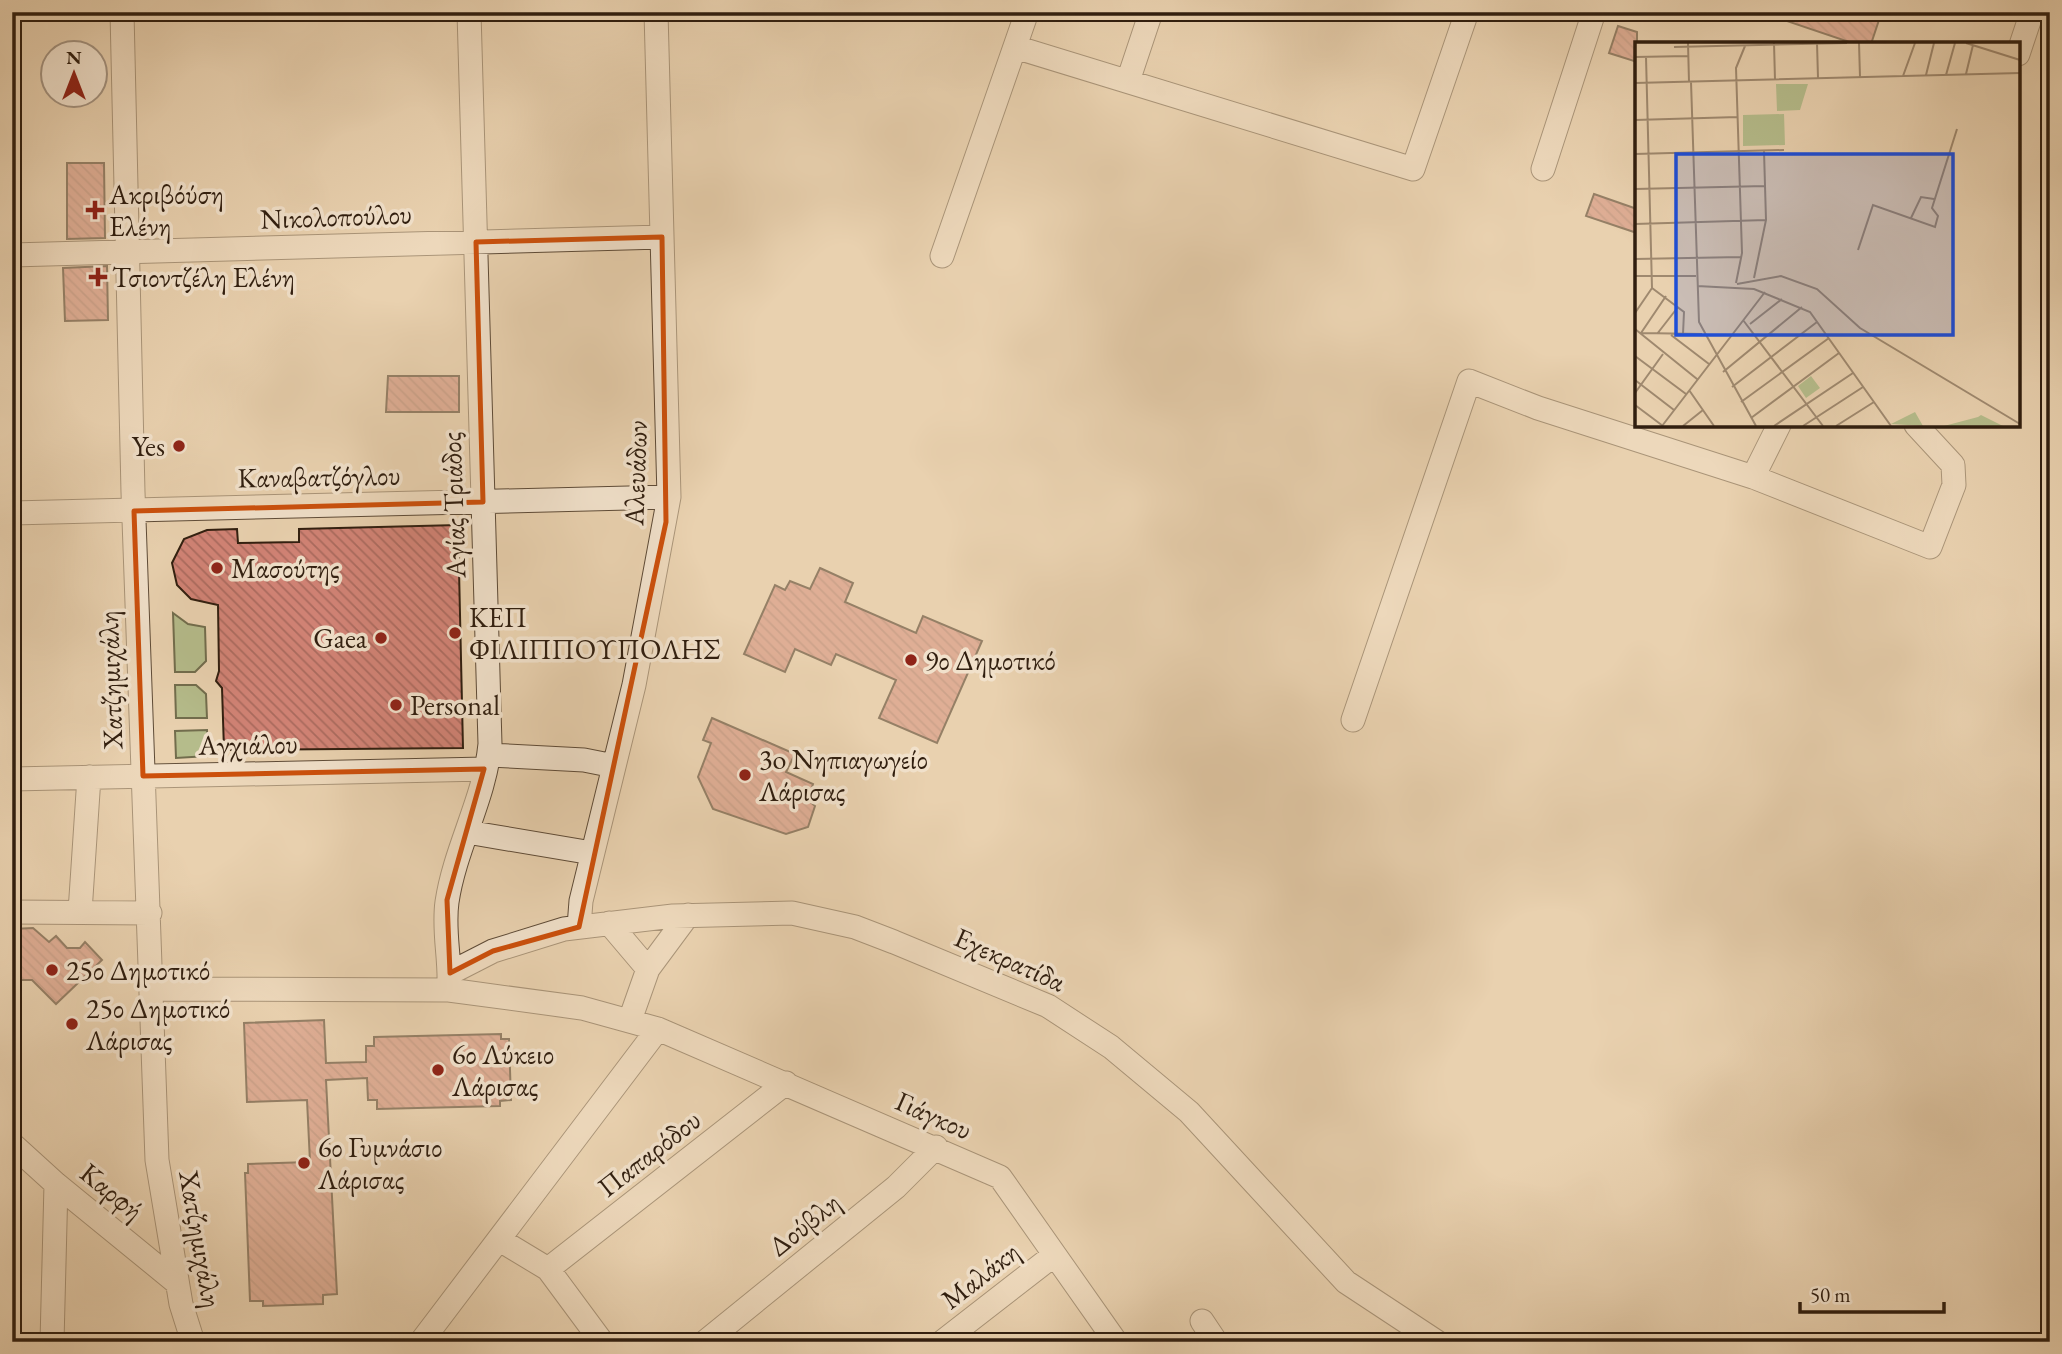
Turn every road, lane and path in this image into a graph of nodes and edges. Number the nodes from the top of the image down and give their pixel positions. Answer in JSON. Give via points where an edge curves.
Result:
{"nodes":[{"id":1,"x":122,"y":12,"type":"edge"},
{"id":2,"x":468,"y":12,"type":"edge"},
{"id":3,"x":656,"y":12,"type":"edge"},
{"id":4,"x":1027,"y":12,"type":"edge"},
{"id":5,"x":1151,"y":12,"type":"edge"},
{"id":6,"x":1467,"y":12,"type":"edge"},
{"id":7,"x":1594,"y":12,"type":"edge"},
{"id":8,"x":2032,"y":12,"type":"edge"},
{"id":9,"x":1015,"y":47,"type":"junction"},
{"id":10,"x":2020,"y":48,"type":"edge"},
{"id":11,"x":1128,"y":81,"type":"junction"},
{"id":12,"x":1543,"y":169,"type":"dead end"},
{"id":13,"x":662,"y":237,"type":"junction"},
{"id":14,"x":476,"y":242,"type":"junction"},
{"id":15,"x":128,"y":252,"type":"junction"},
{"id":16,"x":12,"y":255,"type":"edge"},
{"id":17,"x":942,"y":256,"type":"dead end"},
{"id":18,"x":1778,"y":427,"type":"edge"},
{"id":19,"x":1918,"y":427,"type":"edge"},
{"id":20,"x":1753,"y":477,"type":"junction"},
{"id":21,"x":669,"y":497,"type":"junction"},
{"id":22,"x":483,"y":502,"type":"junction"},
{"id":23,"x":134,"y":511,"type":"junction"},
{"id":24,"x":12,"y":513,"type":"edge"},
{"id":25,"x":1353,"y":720,"type":"dead end"},
{"id":26,"x":487,"y":762,"type":"junction"},
{"id":27,"x":614,"y":766,"type":"junction"},
{"id":28,"x":143,"y":776,"type":"junction"},
{"id":29,"x":89,"y":777,"type":"junction"},
{"id":30,"x":12,"y":779,"type":"edge"},
{"id":31,"x":467,"y":832,"type":"junction"},
{"id":32,"x":592,"y":853,"type":"junction"},
{"id":33,"x":12,"y":912,"type":"edge"},
{"id":34,"x":80,"y":912,"type":"junction"},
{"id":35,"x":150,"y":913,"type":"junction"},
{"id":36,"x":688,"y":915,"type":"junction"},
{"id":37,"x":610,"y":923,"type":"junction"},
{"id":38,"x":579,"y":926,"type":"junction"},
{"id":39,"x":649,"y":969,"type":"junction"},
{"id":40,"x":449,"y":982,"type":"junction"},
{"id":41,"x":152,"y":989,"type":"junction"},
{"id":42,"x":630,"y":1020,"type":"junction"},
{"id":43,"x":658,"y":1029,"type":"junction"},
{"id":44,"x":786,"y":1083,"type":"junction"},
{"id":45,"x":12,"y":1144,"type":"edge"},
{"id":46,"x":936,"y":1147,"type":"junction"},
{"id":47,"x":56,"y":1184,"type":"junction"},
{"id":48,"x":500,"y":1240,"type":"junction"},
{"id":49,"x":1054,"y":1255,"type":"junction"},
{"id":50,"x":548,"y":1269,"type":"junction"},
{"id":51,"x":176,"y":1282,"type":"junction"},
{"id":52,"x":1202,"y":1321,"type":"dead end"},
{"id":53,"x":52,"y":1342,"type":"edge"},
{"id":54,"x":193,"y":1342,"type":"edge"},
{"id":55,"x":421,"y":1342,"type":"edge"},
{"id":56,"x":601,"y":1342,"type":"edge"},
{"id":57,"x":705,"y":1342,"type":"edge"},
{"id":58,"x":942,"y":1342,"type":"edge"},
{"id":59,"x":1116,"y":1342,"type":"edge"},
{"id":60,"x":1216,"y":1342,"type":"edge"},
{"id":61,"x":1437,"y":1342,"type":"edge"}],
"edges":[{"from":1,"to":15,"type":"street","name":"Χατζημιχάλη"},
{"from":2,"to":14,"type":"street","name":"Αγίας Τριάδος"},
{"from":3,"to":13,"type":"street","name":"Αλευάδων"},
{"from":4,"to":9,"type":"street"},
{"from":5,"to":11,"type":"street"},
{"from":6,"to":11,"type":"street","via":[[1413,169]]},
{"from":7,"to":12,"type":"street"},
{"from":8,"to":10,"type":"street"},
{"from":9,"to":11,"type":"street"},
{"from":9,"to":17,"type":"street"},
{"from":13,"to":14,"type":"street","name":"Νικολοπούλου"},
{"from":13,"to":21,"type":"street","name":"Αλευάδων"},
{"from":14,"to":15,"type":"street","name":"Νικολοπούλου"},
{"from":14,"to":22,"type":"street","name":"Αγίας Τριάδος"},
{"from":15,"to":16,"type":"street","name":"Νικολοπούλου"},
{"from":15,"to":23,"type":"street","name":"Χατζημιχάλη"},
{"from":18,"to":20,"type":"street"},
{"from":19,"to":20,"type":"street","via":[[1953,465],[1954,485],[1930,547]]},
{"from":20,"to":25,"type":"street","via":[[1469,381]]},
{"from":21,"to":22,"type":"street","name":"Καναβατζόγλου"},
{"from":21,"to":27,"type":"street","name":"Αλευάδων","via":[[653,595]]},
{"from":22,"to":23,"type":"street","name":"Καναβατζόγλου"},
{"from":22,"to":26,"type":"street","name":"Αγίας Τριάδος"},
{"from":23,"to":24,"type":"street","name":"Καναβατζόγλου"},
{"from":23,"to":28,"type":"street","name":"Χατζημιχάλη"},
{"from":26,"to":27,"type":"street","name":"Αγχιάλου","via":[[584,760]]},
{"from":26,"to":28,"type":"street","name":"Αγχιάλου"},
{"from":26,"to":31,"type":"street","name":"Αγίας Τριάδος"},
{"from":27,"to":32,"type":"street","name":"Αλευάδων"},
{"from":28,"to":29,"type":"street","name":"Αγχιάλου"},
{"from":28,"to":35,"type":"street","name":"Χατζημιχάλη"},
{"from":29,"to":30,"type":"street","name":"Αγχιάλου"},
{"from":29,"to":34,"type":"street"},
{"from":31,"to":32,"type":"street"},
{"from":31,"to":40,"type":"street","name":"Αγίας Τριάδος","via":[[447,900]]},
{"from":32,"to":38,"type":"street","name":"Αλευάδων"},
{"from":33,"to":34,"type":"street"},
{"from":34,"to":35,"type":"street"},
{"from":35,"to":41,"type":"street","name":"Χατζημιχάλη"},
{"from":36,"to":37,"type":"street","name":"Εχεκρατίδα"},
{"from":36,"to":39,"type":"street"},
{"from":36,"to":61,"type":"street","name":"Εχεκρατίδα","via":[[762,912],[813,916],[894,942],[1048,1006],[1111,1046],[1189,1112],[1346,1282]]},
{"from":37,"to":38,"type":"street","name":"Εχεκρατίδα"},
{"from":37,"to":39,"type":"street"},
{"from":38,"to":40,"type":"street","name":"Εχεκρατίδα","via":[[501,948]]},
{"from":39,"to":42,"type":"street"},
{"from":40,"to":41,"type":"street","name":"Γιάγκου"},
{"from":40,"to":42,"type":"street","name":"Γιάγκου"},
{"from":41,"to":51,"type":"street","name":"Χατζημιχάλη","via":[[157,1160]]},
{"from":42,"to":43,"type":"street","name":"Γιάγκου"},
{"from":43,"to":44,"type":"street","name":"Γιάγκου"},
{"from":43,"to":48,"type":"street"},
{"from":44,"to":46,"type":"street","name":"Γιάγκου"},
{"from":44,"to":50,"type":"street","name":"Παπαρόδου"},
{"from":45,"to":47,"type":"street","name":"Καρφή"},
{"from":46,"to":49,"type":"street","name":"Γιάγκου","via":[[1000,1177]]},
{"from":46,"to":57,"type":"street","name":"Δούβλη","via":[[896,1187]]},
{"from":47,"to":51,"type":"street","name":"Καρφή"},
{"from":47,"to":53,"type":"street"},
{"from":48,"to":50,"type":"street"},
{"from":48,"to":55,"type":"street"},
{"from":49,"to":58,"type":"street","name":"Μαλάκη"},
{"from":49,"to":59,"type":"street","name":"Γιάγκου"},
{"from":50,"to":56,"type":"street"},
{"from":51,"to":54,"type":"street","name":"Χατζημιχάλη"},
{"from":52,"to":60,"type":"street"}]}
